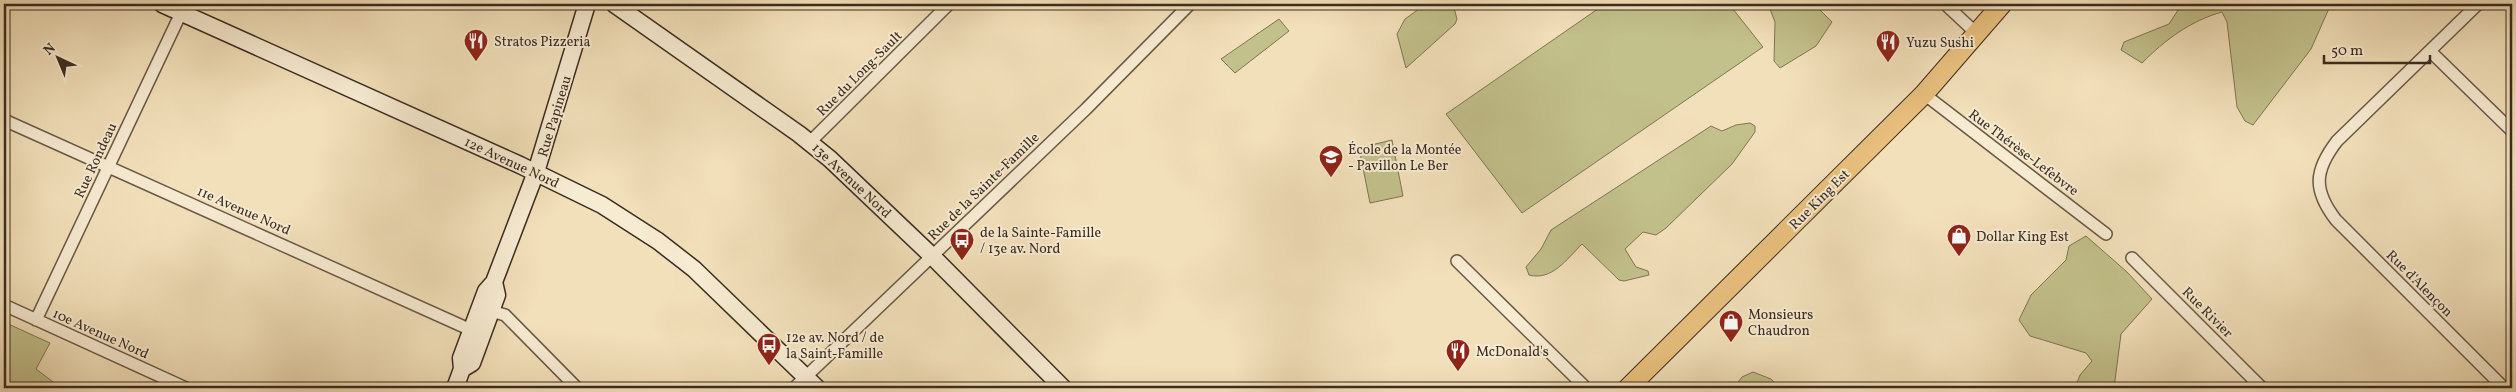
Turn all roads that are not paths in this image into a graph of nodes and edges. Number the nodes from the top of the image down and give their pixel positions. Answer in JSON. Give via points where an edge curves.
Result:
{"nodes":[{"id":1,"x":162,"y":4,"type":"edge"},
{"id":2,"x":587,"y":4,"type":"edge"},
{"id":3,"x":614,"y":4,"type":"edge"},
{"id":4,"x":949,"y":4,"type":"edge"},
{"id":5,"x":1190,"y":4,"type":"edge"},
{"id":6,"x":1945,"y":4,"type":"edge"},
{"id":7,"x":2002,"y":4,"type":"edge"},
{"id":8,"x":2478,"y":4,"type":"edge"},
{"id":9,"x":182,"y":13,"type":"junction"},
{"id":10,"x":1977,"y":34,"type":"junction"},
{"id":11,"x":2430,"y":51,"type":"junction"},
{"id":12,"x":1924,"y":94,"type":"junction"},
{"id":13,"x":4,"y":120,"type":"edge"},
{"id":14,"x":2512,"y":131,"type":"edge"},
{"id":15,"x":810,"y":142,"type":"junction"},
{"id":16,"x":108,"y":168,"type":"junction"},
{"id":17,"x":536,"y":172,"type":"junction"},
{"id":18,"x":2106,"y":234,"type":"dead end"},
{"id":19,"x":932,"y":256,"type":"junction"},
{"id":20,"x":2132,"y":258,"type":"dead end"},
{"id":21,"x":1457,"y":261,"type":"dead end"},
{"id":22,"x":494,"y":282,"type":"junction"},
{"id":23,"x":4,"y":305,"type":"edge"},
{"id":24,"x":491,"y":311,"type":"junction"},
{"id":25,"x":36,"y":320,"type":"junction"},
{"id":26,"x":471,"y":330,"type":"junction"},
{"id":27,"x":462,"y":369,"type":"junction"},
{"id":28,"x":805,"y":384,"type":"edge"},
{"id":29,"x":186,"y":388,"type":"edge"},
{"id":30,"x":455,"y":388,"type":"edge"},
{"id":31,"x":577,"y":388,"type":"edge"},
{"id":32,"x":1063,"y":388,"type":"edge"},
{"id":33,"x":1586,"y":388,"type":"edge"},
{"id":34,"x":1628,"y":388,"type":"edge"},
{"id":35,"x":2262,"y":388,"type":"edge"},
{"id":36,"x":2504,"y":388,"type":"edge"}],
"edges":[{"from":1,"to":9,"type":"main road","name":"12e Avenue Nord"},
{"from":2,"to":17,"type":"main road","name":"Rue Papineau"},
{"from":3,"to":15,"type":"main road","name":"13e Avenue Nord"},
{"from":4,"to":15,"type":"street","name":"Rue du Long-Sault"},
{"from":5,"to":19,"type":"street","name":"Rue de la Sainte-Famille"},
{"from":6,"to":10,"type":"street"},
{"from":7,"to":10,"type":"main road","name":"Rue King Est"},
{"from":8,"to":11,"type":"street"},
{"from":9,"to":16,"type":"street","name":"Rue Rondeau"},
{"from":9,"to":17,"type":"main road","name":"12e Avenue Nord"},
{"from":10,"to":12,"type":"main road","name":"Rue King Est"},
{"from":11,"to":14,"type":"street"},
{"from":11,"to":36,"type":"street","name":"Rue d'Alençon","via":[[2326,155],[2320,171],[2320,195],[2336,220]]},
{"from":12,"to":18,"type":"street","name":"Rue Thérèse-Lefebvre"},
{"from":12,"to":34,"type":"main road","name":"Rue King Est"},
{"from":13,"to":16,"type":"street","name":"11e Avenue Nord"},
{"from":15,"to":19,"type":"main road","name":"13e Avenue Nord"},
{"from":16,"to":25,"type":"street","name":"Rue Rondeau"},
{"from":16,"to":26,"type":"street","name":"11e Avenue Nord"},
{"from":17,"to":22,"type":"main road","name":"Rue Papineau"},
{"from":17,"to":28,"type":"main road","name":"12e Avenue Nord","via":[[602,205],[676,254],[735,307]]},
{"from":19,"to":28,"type":"street","name":"Rue de la Sainte-Famille"},
{"from":19,"to":32,"type":"main road","name":"13e Avenue Nord"},
{"from":20,"to":35,"type":"street","name":"Rue Rivier"},
{"from":21,"to":33,"type":"street"},
{"from":22,"to":24,"type":"main road","name":"Rue Papineau","via":[[497,295]]},
{"from":22,"to":26,"type":"main road","name":"Rue Papineau","via":[[486,291]]},
{"from":23,"to":25,"type":"street","name":"10e Avenue Nord"},
{"from":24,"to":27,"type":"main road","name":"Rue Papineau","via":[[472,363]]},
{"from":24,"to":31,"type":"street","via":[[505,315]]},
{"from":25,"to":29,"type":"street","name":"10e Avenue Nord"},
{"from":26,"to":27,"type":"main road","name":"Rue Papineau","via":[[461,358]]},
{"from":27,"to":30,"type":"main road","name":"Rue Papineau"}]}
